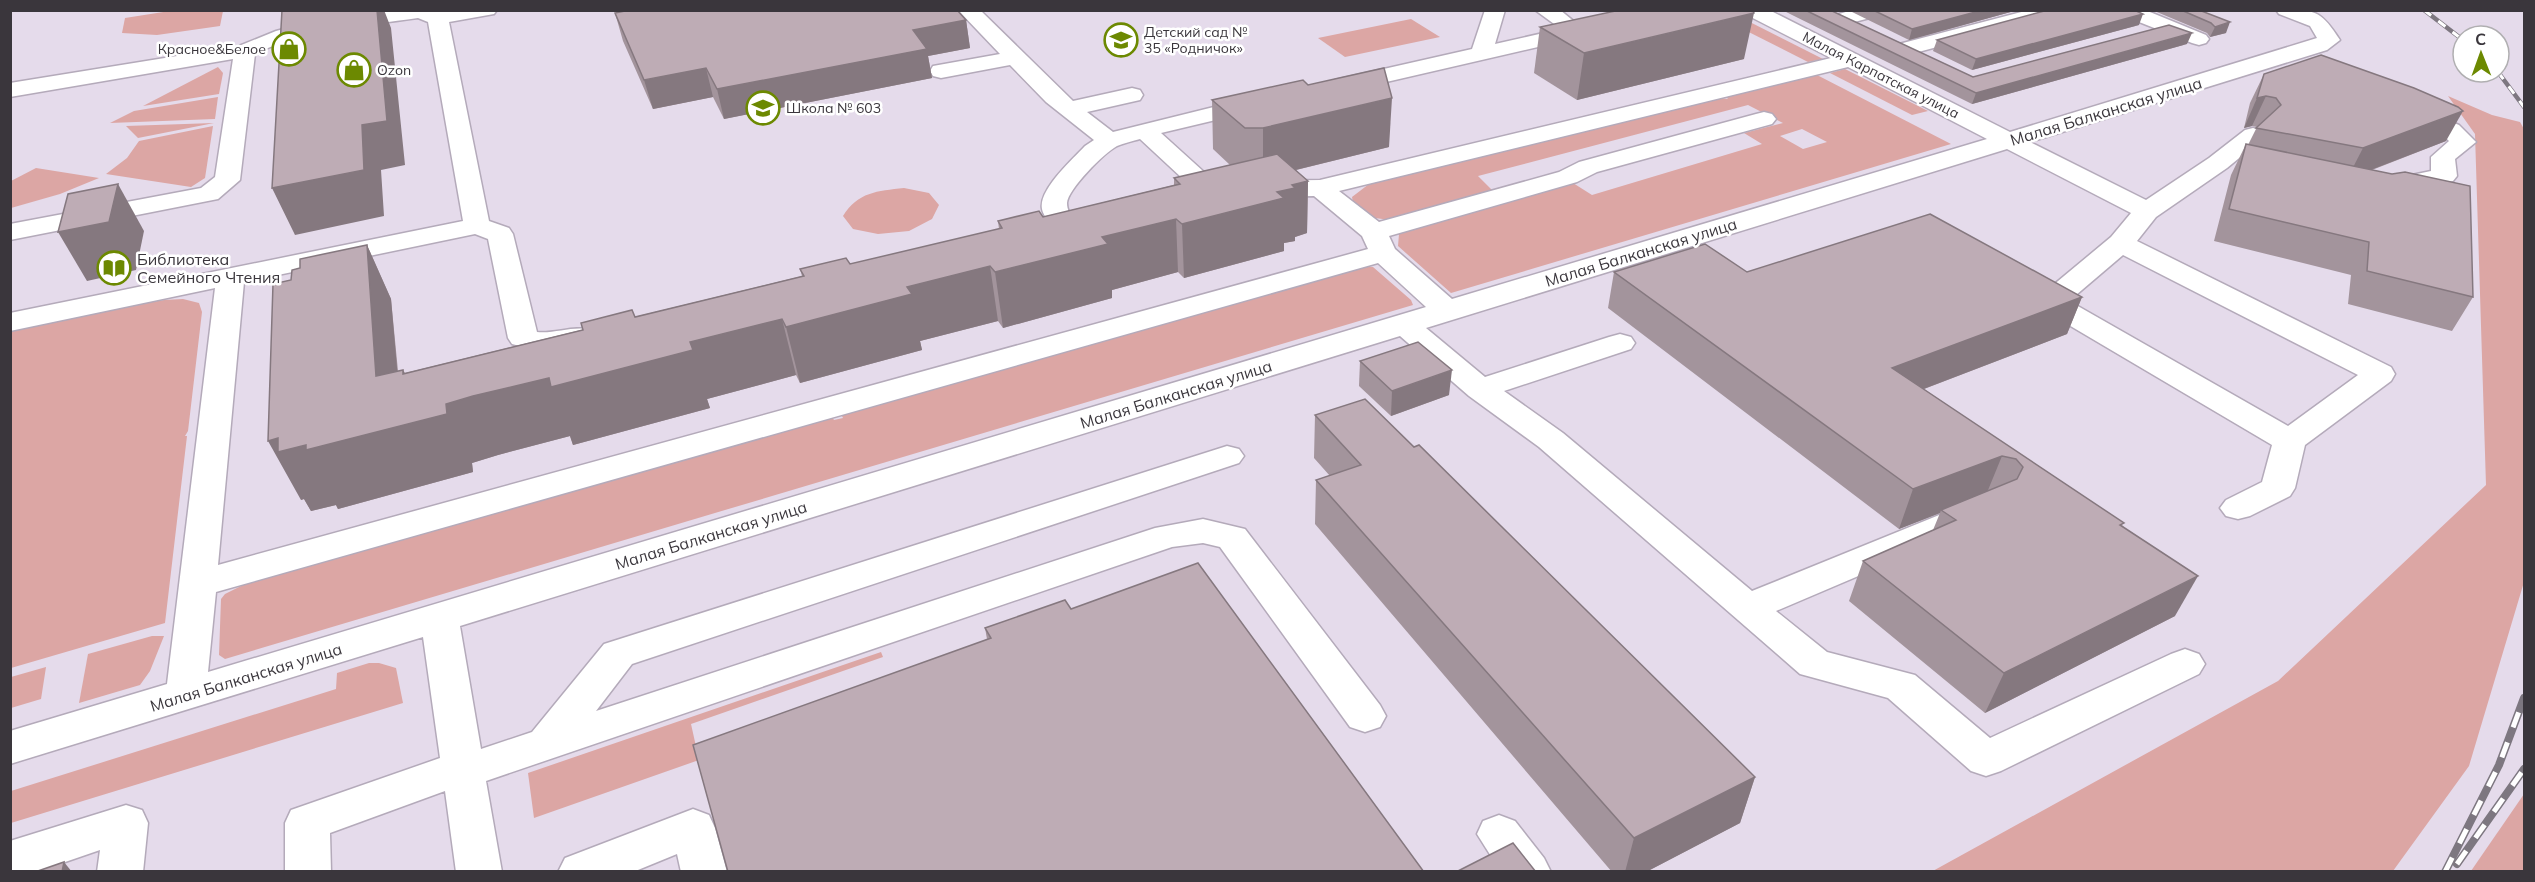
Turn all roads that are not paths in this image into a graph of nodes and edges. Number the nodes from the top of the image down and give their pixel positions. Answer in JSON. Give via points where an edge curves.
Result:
{"nodes":[{"id":1,"x":487,"y":10,"type":"edge"},
{"id":2,"x":968,"y":10,"type":"edge"},
{"id":3,"x":1495,"y":10,"type":"edge"},
{"id":4,"x":1545,"y":10,"type":"edge"},
{"id":5,"x":1752,"y":10,"type":"edge"},
{"id":6,"x":1878,"y":10,"type":"edge"},
{"id":7,"x":2054,"y":10,"type":"edge"},
{"id":8,"x":2126,"y":10,"type":"edge"},
{"id":9,"x":2269,"y":10,"type":"edge"},
{"id":10,"x":2286,"y":10,"type":"edge"},
{"id":11,"x":425,"y":14,"type":"edge"},
{"id":12,"x":1834,"y":15,"type":"edge"},
{"id":13,"x":2166,"y":26,"type":"junction"},
{"id":14,"x":2324,"y":30,"type":"junction"},
{"id":15,"x":2131,"y":35,"type":"edge"},
{"id":16,"x":2199,"y":39,"type":"dead end"},
{"id":17,"x":1907,"y":49,"type":"junction"},
{"id":18,"x":244,"y":51,"type":"junction"},
{"id":19,"x":1481,"y":54,"type":"junction"},
{"id":20,"x":2288,"y":56,"type":"junction"},
{"id":21,"x":1014,"y":58,"type":"junction"},
{"id":22,"x":1851,"y":60,"type":"junction"},
{"id":23,"x":1939,"y":64,"type":"edge"},
{"id":24,"x":2324,"y":69,"type":"edge"},
{"id":25,"x":941,"y":71,"type":"dead end"},
{"id":26,"x":1951,"y":86,"type":"edge"},
{"id":27,"x":10,"y":90,"type":"edge"},
{"id":28,"x":1320,"y":90,"type":"edge"},
{"id":29,"x":1919,"y":94,"type":"junction"},
{"id":30,"x":1132,"y":95,"type":"dead end"},
{"id":31,"x":2386,"y":99,"type":"edge"},
{"id":32,"x":1276,"y":100,"type":"edge"},
{"id":33,"x":1069,"y":109,"type":"junction"},
{"id":34,"x":1764,"y":119,"type":"dead end"},
{"id":35,"x":1144,"y":130,"type":"junction"},
{"id":36,"x":2253,"y":135,"type":"dead end"},
{"id":37,"x":2010,"y":140,"type":"junction"},
{"id":38,"x":1109,"y":141,"type":"junction"},
{"id":39,"x":2218,"y":163,"type":"junction"},
{"id":40,"x":2252,"y":170,"type":"edge"},
{"id":41,"x":1221,"y":188,"type":"junction"},
{"id":42,"x":1320,"y":188,"type":"junction"},
{"id":43,"x":1177,"y":193,"type":"edge"},
{"id":44,"x":2375,"y":195,"type":"edge"},
{"id":45,"x":2147,"y":211,"type":"junction"},
{"id":46,"x":477,"y":226,"type":"junction"},
{"id":47,"x":1032,"y":227,"type":"edge"},
{"id":48,"x":10,"y":232,"type":"edge"},
{"id":49,"x":1683,"y":240,"type":"junction"},
{"id":50,"x":1378,"y":242,"type":"junction"},
{"id":51,"x":2121,"y":243,"type":"junction"},
{"id":52,"x":1711,"y":258,"type":"edge"},
{"id":53,"x":230,"y":277,"type":"junction"},
{"id":54,"x":1448,"y":311,"type":"junction"},
{"id":55,"x":10,"y":322,"type":"edge"},
{"id":56,"x":1404,"y":324,"type":"junction"},
{"id":57,"x":605,"y":330,"type":"edge"},
{"id":58,"x":1620,"y":343,"type":"dead end"},
{"id":59,"x":1480,"y":389,"type":"junction"},
{"id":60,"x":2289,"y":441,"type":"junction"},
{"id":61,"x":1227,"y":456,"type":"dead end"},
{"id":62,"x":1987,"y":508,"type":"edge"},
{"id":63,"x":2238,"y":508,"type":"dead end"},
{"id":64,"x":197,"y":584,"type":"junction"},
{"id":65,"x":1749,"y":607,"type":"junction"},
{"id":66,"x":439,"y":618,"type":"junction"},
{"id":67,"x":2185,"y":664,"type":"dead end"},
{"id":68,"x":186,"y":695,"type":"junction"},
{"id":69,"x":1365,"y":716,"type":"dead end"},
{"id":70,"x":546,"y":745,"type":"junction"},
{"id":71,"x":10,"y":748,"type":"edge"},
{"id":72,"x":463,"y":770,"type":"junction"},
{"id":73,"x":1499,"y":834,"type":"dead end"},
{"id":74,"x":10,"y":861,"type":"edge"},
{"id":75,"x":120,"y":872,"type":"edge"},
{"id":76,"x":308,"y":872,"type":"edge"},
{"id":77,"x":479,"y":872,"type":"edge"},
{"id":78,"x":581,"y":872,"type":"edge"},
{"id":79,"x":704,"y":872,"type":"edge"},
{"id":80,"x":1528,"y":872,"type":"edge"}],
"edges":[{"from":1,"to":11,"type":"street"},
{"from":2,"to":21,"type":"street"},
{"from":3,"to":19,"type":"street"},
{"from":4,"to":19,"type":"street","via":[[1577,32]]},
{"from":5,"to":22,"type":"street","name":"Малая Карпатская улица"},
{"from":6,"to":12,"type":"street"},
{"from":7,"to":17,"type":"street"},
{"from":8,"to":13,"type":"street"},
{"from":9,"to":14,"type":"street"},
{"from":10,"to":14,"type":"street","via":[[2318,22]]},
{"from":11,"to":18,"type":"street","via":[[291,33]]},
{"from":11,"to":46,"type":"street"},
{"from":12,"to":17,"type":"street"},
{"from":13,"to":15,"type":"street"},
{"from":13,"to":16,"type":"street"},
{"from":14,"to":20,"type":"street","name":"Малая Балканская улица","via":[[2329,40],[2326,43]]},
{"from":17,"to":23,"type":"street"},
{"from":18,"to":27,"type":"street","via":[[163,72]]},
{"from":18,"to":48,"type":"street","via":[[227,180],[209,194]]},
{"from":19,"to":28,"type":"street"},
{"from":20,"to":24,"type":"street"},
{"from":20,"to":37,"type":"street","name":"Малая Балканская улица"},
{"from":21,"to":25,"type":"street"},
{"from":21,"to":33,"type":"street"},
{"from":22,"to":29,"type":"street","name":"Малая Карпатская улица"},
{"from":22,"to":42,"type":"street"},
{"from":26,"to":29,"type":"street"},
{"from":29,"to":37,"type":"street","name":"Малая Карпатская улица"},
{"from":30,"to":33,"type":"street"},
{"from":31,"to":44,"type":"street","via":[[2451,130],[2464,142],[2443,158],[2445,176],[2393,186],[2385,195]]},
{"from":32,"to":35,"type":"street"},
{"from":33,"to":38,"type":"street"},
{"from":34,"to":50,"type":"street","via":[[1588,167]]},
{"from":35,"to":38,"type":"street"},
{"from":35,"to":41,"type":"street"},
{"from":36,"to":39,"type":"street"},
{"from":37,"to":45,"type":"street","name":"Малая Карпатская улица"},
{"from":37,"to":49,"type":"street","name":"Малая Балканская улица"},
{"from":38,"to":47,"type":"street","via":[[1094,151],[1059,190],[1055,211],[1072,218]]},
{"from":39,"to":40,"type":"street"},
{"from":39,"to":45,"type":"street"},
{"from":41,"to":42,"type":"street"},
{"from":41,"to":43,"type":"street"},
{"from":42,"to":50,"type":"street"},
{"from":45,"to":51,"type":"street"},
{"from":46,"to":53,"type":"street"},
{"from":46,"to":57,"type":"street","via":[[500,234],[523,338],[555,342]]},
{"from":49,"to":52,"type":"street"},
{"from":49,"to":54,"type":"street","name":"Малая Балканская улица"},
{"from":50,"to":54,"type":"street"},
{"from":50,"to":64,"type":"street"},
{"from":51,"to":60,"type":"street","via":[[2050,302]]},
{"from":51,"to":60,"type":"street","via":[[2380,374]]},
{"from":53,"to":55,"type":"street"},
{"from":53,"to":64,"type":"street"},
{"from":54,"to":56,"type":"street","name":"Малая Балканская улица"},
{"from":56,"to":59,"type":"street"},
{"from":56,"to":66,"type":"street","name":"Малая Балканская улица"},
{"from":58,"to":59,"type":"street"},
{"from":59,"to":65,"type":"street","via":[[1551,440]]},
{"from":60,"to":63,"type":"street","via":[[2278,488]]},
{"from":61,"to":70,"type":"street","via":[[618,654]]},
{"from":62,"to":65,"type":"street"},
{"from":64,"to":68,"type":"street"},
{"from":65,"to":67,"type":"street","via":[[1814,664],[1901,686],[1986,759]]},
{"from":66,"to":68,"type":"street","name":"Малая Балканская улица"},
{"from":66,"to":72,"type":"street"},
{"from":68,"to":71,"type":"street","name":"Малая Балканская улица"},
{"from":69,"to":70,"type":"street","via":[[1232,538],[1203,531],[1168,536]]},
{"from":70,"to":72,"type":"street"},
{"from":72,"to":76,"type":"street","via":[[307,823]]},
{"from":72,"to":77,"type":"street"},
{"from":73,"to":80,"type":"street"},
{"from":74,"to":75,"type":"street","via":[[126,823]]},
{"from":78,"to":79,"type":"street","via":[[693,828]]}]}
